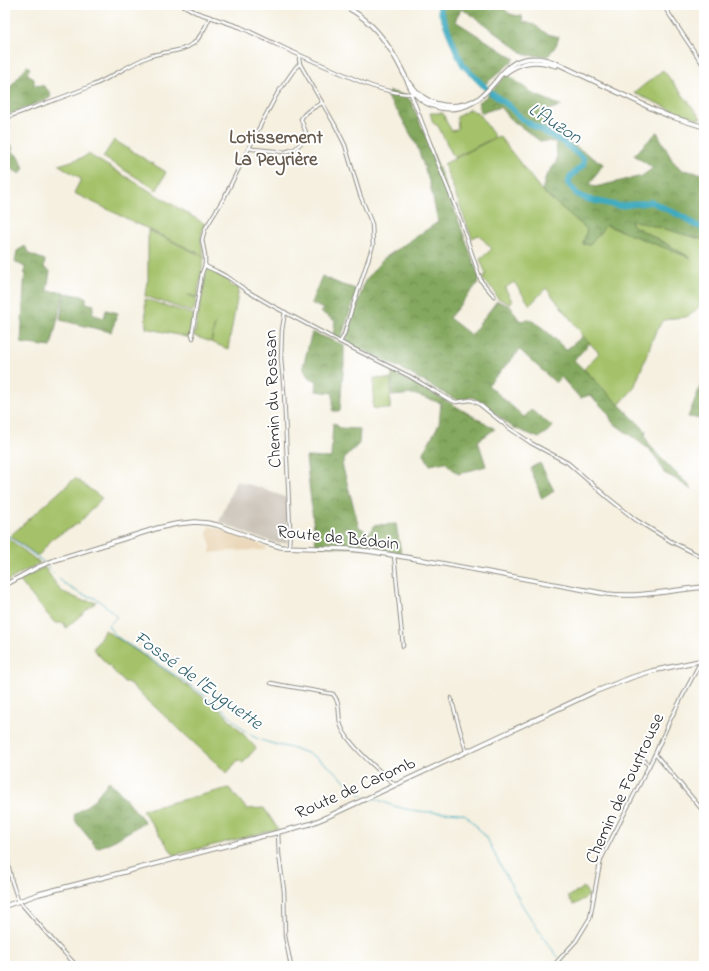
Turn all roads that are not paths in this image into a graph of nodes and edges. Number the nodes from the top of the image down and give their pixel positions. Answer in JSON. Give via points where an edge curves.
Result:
{"nodes":[{"id":1,"x":183,"y":5,"type":"edge"},
{"id":2,"x":342,"y":5,"type":"edge"},
{"id":3,"x":663,"y":5,"type":"edge"},
{"id":4,"x":210,"y":17,"type":"junction"},
{"id":5,"x":300,"y":56,"type":"junction"},
{"id":6,"x":300,"y":64,"type":"junction"},
{"id":7,"x":704,"y":66,"type":"edge"},
{"id":8,"x":413,"y":92,"type":"junction"},
{"id":9,"x":479,"y":98,"type":"junction"},
{"id":10,"x":322,"y":103,"type":"junction"},
{"id":11,"x":5,"y":118,"type":"edge"},
{"id":12,"x":704,"y":127,"type":"edge"},
{"id":13,"x":249,"y":148,"type":"junction"},
{"id":14,"x":205,"y":264,"type":"junction"},
{"id":15,"x":494,"y":296,"type":"dead end"},
{"id":16,"x":285,"y":312,"type":"junction"},
{"id":17,"x":193,"y":338,"type":"dead end"},
{"id":18,"x":340,"y":342,"type":"junction"},
{"id":19,"x":289,"y":548,"type":"junction"},
{"id":20,"x":394,"y":555,"type":"junction"},
{"id":21,"x":704,"y":558,"type":"edge"},
{"id":22,"x":5,"y":585,"type":"edge"},
{"id":23,"x":704,"y":587,"type":"edge"},
{"id":24,"x":403,"y":646,"type":"dead end"},
{"id":25,"x":703,"y":661,"type":"edge"},
{"id":26,"x":271,"y":683,"type":"dead end"},
{"id":27,"x":451,"y":698,"type":"dead end"},
{"id":28,"x":466,"y":751,"type":"junction"},
{"id":29,"x":655,"y":754,"type":"junction"},
{"id":30,"x":637,"y":756,"type":"dead end"},
{"id":31,"x":649,"y":766,"type":"junction"},
{"id":32,"x":395,"y":785,"type":"junction"},
{"id":33,"x":704,"y":812,"type":"edge"},
{"id":34,"x":278,"y":832,"type":"junction"},
{"id":35,"x":5,"y":849,"type":"edge"},
{"id":36,"x":18,"y":900,"type":"junction"},
{"id":37,"x":5,"y":906,"type":"edge"},
{"id":38,"x":77,"y":966,"type":"edge"},
{"id":39,"x":292,"y":966,"type":"edge"},
{"id":40,"x":553,"y":966,"type":"edge"}],
"edges":[{"from":1,"to":4,"type":"street"},
{"from":2,"to":8,"type":"main road","via":[[363,17],[379,34],[393,53]]},
{"from":3,"to":7,"type":"street"},
{"from":4,"to":5,"type":"street","via":[[240,27]]},
{"from":4,"to":11,"type":"street","via":[[195,42],[188,47],[148,57],[91,86]]},
{"from":5,"to":6,"type":"street"},
{"from":5,"to":8,"type":"street","via":[[372,86],[407,94]]},
{"from":6,"to":10,"type":"street"},
{"from":6,"to":13,"type":"street","via":[[277,94]]},
{"from":8,"to":9,"type":"main road","via":[[441,105],[463,104]]},
{"from":8,"to":9,"type":"main road","via":[[430,105],[446,109],[464,107]]},
{"from":8,"to":15,"type":"street","via":[[481,281]]},
{"from":9,"to":12,"type":"main road","via":[[508,68],[517,62],[534,58],[558,64],[668,116]]},
{"from":10,"to":13,"type":"street","via":[[303,116],[306,136],[295,149],[286,152]]},
{"from":10,"to":18,"type":"street","via":[[345,145],[372,224],[373,245]]},
{"from":13,"to":14,"type":"street","via":[[203,234]]},
{"from":14,"to":16,"type":"street"},
{"from":14,"to":17,"type":"street"},
{"from":16,"to":18,"type":"street","name":"Chemin du Rossan"},
{"from":16,"to":19,"type":"street","name":"Chemin du Rossan","via":[[281,359]]},
{"from":18,"to":21,"type":"street","name":"Chemin du Rossan","via":[[409,376],[448,399],[456,402],[471,400],[478,403],[531,443],[568,463],[636,520]]},
{"from":19,"to":20,"type":"main road","name":"Route de Bédoin","via":[[349,548]]},
{"from":19,"to":22,"type":"main road","name":"Route de Bédoin","via":[[269,544],[217,525],[195,522],[176,524],[50,562]]},
{"from":20,"to":23,"type":"main road","name":"Route de Bédoin","via":[[614,595]]},
{"from":20,"to":24,"type":"street"},
{"from":25,"to":28,"type":"main road","name":"Route de Caromb","via":[[652,671],[607,686]]},
{"from":25,"to":29,"type":"street","name":"Chemin de Fourtrouse","via":[[671,718]]},
{"from":26,"to":32,"type":"street","via":[[334,694],[339,703],[341,727],[348,738]]},
{"from":27,"to":28,"type":"street"},
{"from":28,"to":32,"type":"main road","name":"Route de Caromb"},
{"from":29,"to":31,"type":"street","name":"Chemin de Fourtrouse"},
{"from":29,"to":33,"type":"street"},
{"from":30,"to":31,"type":"street","via":[[641,756]]},
{"from":31,"to":40,"type":"street","name":"Chemin de Fourtrouse","via":[[601,859],[590,918],[579,937]]},
{"from":32,"to":34,"type":"main road","name":"Route de Caromb","via":[[310,824]]},
{"from":34,"to":36,"type":"main road","name":"Route de Caromb"},
{"from":34,"to":39,"type":"street","via":[[284,891],[285,936]]},
{"from":35,"to":36,"type":"street"},
{"from":36,"to":37,"type":"main road","name":"Route de Caromb"},
{"from":36,"to":38,"type":"street"}]}
